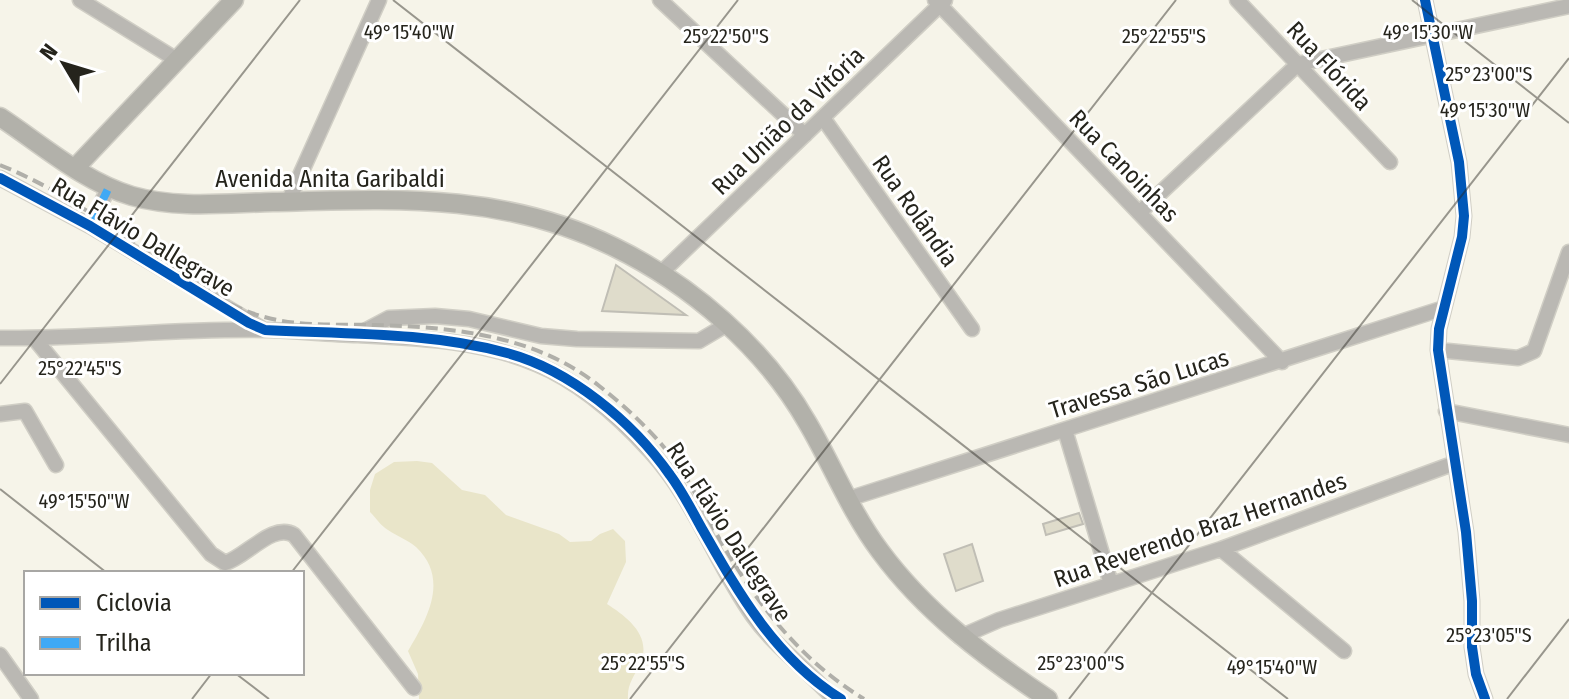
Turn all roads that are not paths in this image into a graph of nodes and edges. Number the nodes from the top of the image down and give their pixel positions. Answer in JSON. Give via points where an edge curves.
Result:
{"nodes":[{"id":1,"x":80,"y":0,"type":"edge"},
{"id":2,"x":234,"y":0,"type":"edge"},
{"id":3,"x":379,"y":0,"type":"edge"},
{"id":4,"x":660,"y":0,"type":"edge"},
{"id":5,"x":1237,"y":0,"type":"edge"},
{"id":6,"x":1425,"y":0,"type":"edge"},
{"id":7,"x":940,"y":2,"type":"edge"},
{"id":8,"x":1569,"y":6,"type":"edge"},
{"id":9,"x":1432,"y":35,"type":"junction"},
{"id":10,"x":177,"y":60,"type":"junction"},
{"id":11,"x":1298,"y":64,"type":"junction"},
{"id":12,"x":0,"y":117,"type":"edge"},
{"id":13,"x":823,"y":118,"type":"junction"},
{"id":14,"x":805,"y":135,"type":"junction"},
{"id":15,"x":1390,"y":162,"type":"dead end"},
{"id":16,"x":76,"y":167,"type":"junction"},
{"id":17,"x":0,"y":178,"type":"edge"},
{"id":18,"x":109,"y":187,"type":"junction"},
{"id":19,"x":288,"y":202,"type":"junction"},
{"id":20,"x":1139,"y":213,"type":"junction"},
{"id":21,"x":90,"y":226,"type":"junction"},
{"id":22,"x":1569,"y":252,"type":"edge"},
{"id":23,"x":661,"y":273,"type":"junction"},
{"id":24,"x":1444,"y":308,"type":"junction"},
{"id":25,"x":726,"y":325,"type":"junction"},
{"id":26,"x":972,"y":329,"type":"dead end"},
{"id":27,"x":265,"y":330,"type":"junction"},
{"id":28,"x":356,"y":335,"type":"junction"},
{"id":29,"x":0,"y":338,"type":"edge"},
{"id":30,"x":34,"y":338,"type":"junction"},
{"id":31,"x":1438,"y":350,"type":"junction"},
{"id":32,"x":1282,"y":362,"type":"junction"},
{"id":33,"x":1446,"y":411,"type":"junction"},
{"id":34,"x":0,"y":414,"type":"edge"},
{"id":35,"x":1065,"y":430,"type":"junction"},
{"id":36,"x":1569,"y":435,"type":"edge"},
{"id":37,"x":1455,"y":463,"type":"junction"},
{"id":38,"x":56,"y":465,"type":"dead end"},
{"id":39,"x":848,"y":499,"type":"junction"},
{"id":40,"x":1221,"y":549,"type":"junction"},
{"id":41,"x":1111,"y":584,"type":"junction"},
{"id":42,"x":960,"y":637,"type":"junction"},
{"id":43,"x":1344,"y":651,"type":"dead end"},
{"id":44,"x":0,"y":655,"type":"edge"},
{"id":45,"x":414,"y":688,"type":"dead end"},
{"id":46,"x":31,"y":699,"type":"edge"},
{"id":47,"x":834,"y":699,"type":"edge"},
{"id":48,"x":1048,"y":699,"type":"edge"},
{"id":49,"x":1485,"y":699,"type":"edge"}],
"edges":[{"from":1,"to":10,"type":"street"},
{"from":2,"to":10,"type":"main road"},
{"from":3,"to":19,"type":"street"},
{"from":4,"to":14,"type":"street"},
{"from":5,"to":11,"type":"street","name":"Rua Flórida"},
{"from":6,"to":9,"type":"street"},
{"from":7,"to":13,"type":"street","name":"Rua União da Vitória"},
{"from":7,"to":20,"type":"street","name":"Rua Canoinhas"},
{"from":8,"to":9,"type":"street"},
{"from":9,"to":11,"type":"street"},
{"from":9,"to":24,"type":"street","via":[[1459,162],[1464,216]]},
{"from":10,"to":16,"type":"main road"},
{"from":11,"to":15,"type":"street","name":"Rua Flórida"},
{"from":11,"to":20,"type":"street"},
{"from":12,"to":16,"type":"main road","name":"Avenida Anita Garibaldi"},
{"from":13,"to":14,"type":"street","name":"Rua União da Vitória"},
{"from":13,"to":26,"type":"street","name":"Rua Rolândia"},
{"from":14,"to":23,"type":"street","name":"Rua União da Vitória"},
{"from":16,"to":18,"type":"main road","name":"Avenida Anita Garibaldi"},
{"from":17,"to":21,"type":"street","name":"Rua Flávio Dallegrave"},
{"from":18,"to":19,"type":"main road","name":"Avenida Anita Garibaldi","via":[[174,204]]},
{"from":18,"to":21,"type":"street"},
{"from":19,"to":23,"type":"main road","name":"Avenida Anita Garibaldi","via":[[413,199],[495,207],[581,233]]},
{"from":20,"to":32,"type":"street","name":"Rua Canoinhas"},
{"from":21,"to":27,"type":"street","name":"Rua Flávio Dallegrave"},
{"from":22,"to":31,"type":"street","via":[[1534,351],[1518,358]]},
{"from":23,"to":25,"type":"main road","name":"Avenida Anita Garibaldi"},
{"from":24,"to":31,"type":"street"},
{"from":24,"to":32,"type":"street","name":"Travessa São Lucas"},
{"from":25,"to":28,"type":"street","via":[[699,341],[577,339],[435,316],[389,318]]},
{"from":25,"to":39,"type":"main road","name":"Avenida Anita Garibaldi","via":[[798,406]]},
{"from":27,"to":28,"type":"street","name":"Rua Flávio Dallegrave"},
{"from":27,"to":30,"type":"street","name":"Rua Flávio Dallegrave"},
{"from":28,"to":47,"type":"street","name":"Rua Flávio Dallegrave","via":[[453,342],[508,353],[585,392],[669,472],[754,617]]},
{"from":29,"to":30,"type":"street","name":"Rua Flávio Dallegrave"},
{"from":30,"to":45,"type":"street","via":[[211,554],[225,563],[278,531],[288,531]]},
{"from":31,"to":33,"type":"street"},
{"from":32,"to":35,"type":"street","name":"Travessa São Lucas"},
{"from":33,"to":36,"type":"street"},
{"from":33,"to":37,"type":"street"},
{"from":34,"to":38,"type":"street","via":[[25,411]]},
{"from":35,"to":39,"type":"street","name":"Travessa São Lucas"},
{"from":35,"to":41,"type":"street"},
{"from":37,"to":40,"type":"street","name":"Rua Reverendo Braz Hernandes"},
{"from":37,"to":49,"type":"street","via":[[1469,566],[1472,647]]},
{"from":39,"to":42,"type":"main road","name":"Avenida Anita Garibaldi","via":[[896,572]]},
{"from":40,"to":41,"type":"street","name":"Rua Reverendo Braz Hernandes"},
{"from":40,"to":43,"type":"street"},
{"from":41,"to":42,"type":"street","name":"Rua Reverendo Braz Hernandes"},
{"from":42,"to":48,"type":"main road","name":"Avenida Anita Garibaldi"},
{"from":44,"to":46,"type":"street"}]}
